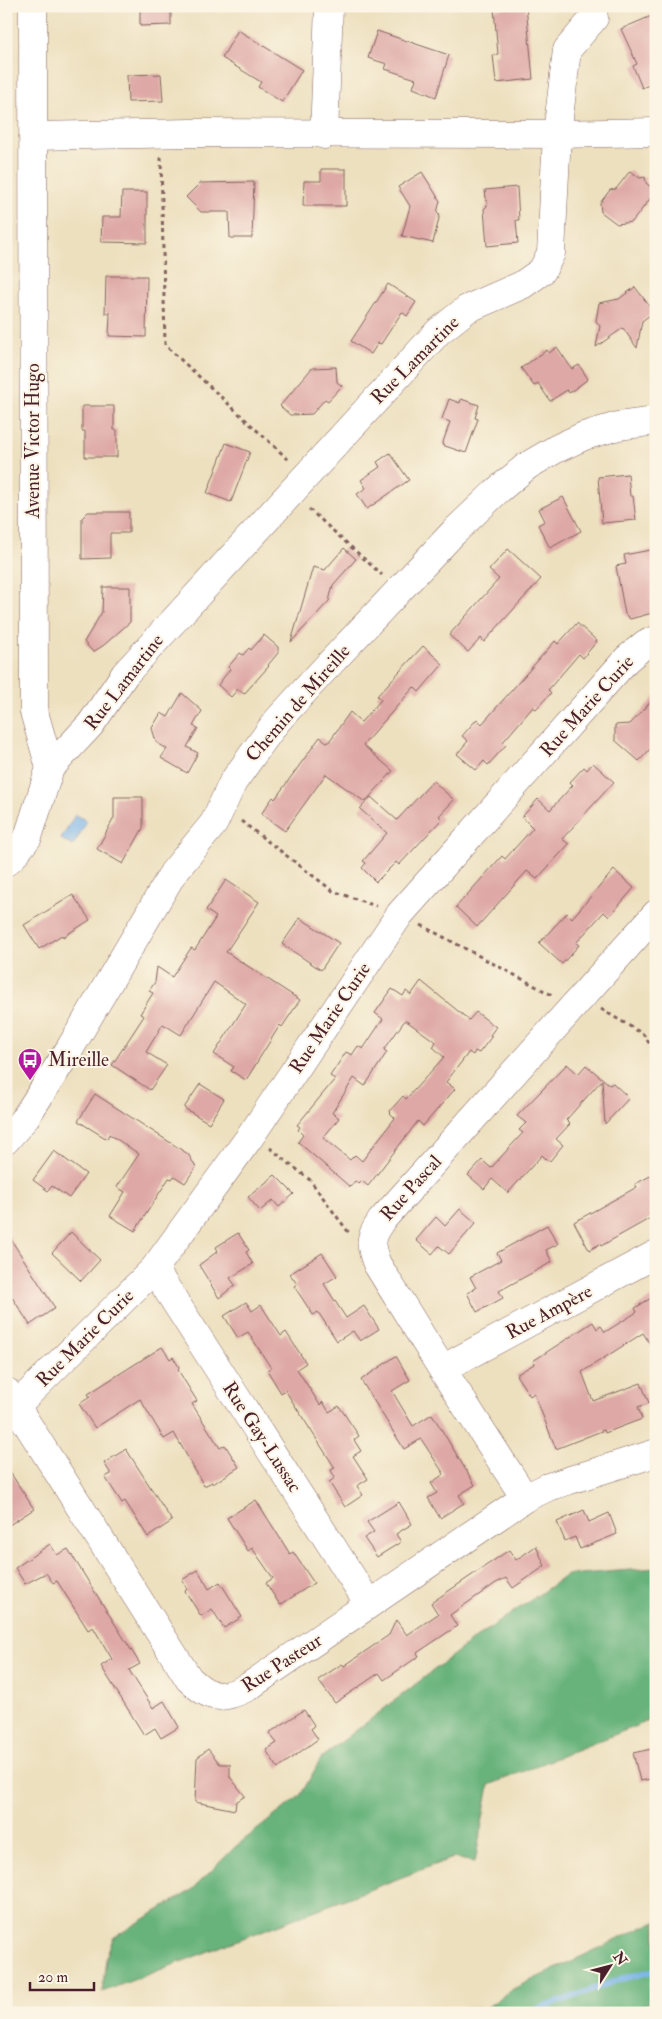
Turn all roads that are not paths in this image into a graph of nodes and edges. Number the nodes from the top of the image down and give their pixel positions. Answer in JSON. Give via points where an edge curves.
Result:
{"nodes":[{"id":1,"x":33,"y":6,"type":"edge"},
{"id":2,"x":329,"y":6,"type":"edge"},
{"id":3,"x":594,"y":18,"type":"dead end"},
{"id":4,"x":656,"y":132,"type":"edge"},
{"id":5,"x":557,"y":134,"type":"junction"},
{"id":6,"x":324,"y":135,"type":"junction"},
{"id":7,"x":33,"y":136,"type":"junction"},
{"id":8,"x":656,"y":421,"type":"edge"},
{"id":9,"x":656,"y":640,"type":"edge"},
{"id":10,"x":50,"y":768,"type":"junction"},
{"id":11,"x":6,"y":862,"type":"edge"},
{"id":12,"x":656,"y":914,"type":"edge"},
{"id":13,"x":6,"y":1140,"type":"edge"},
{"id":14,"x":656,"y":1254,"type":"edge"},
{"id":15,"x":154,"y":1269,"type":"junction"},
{"id":16,"x":442,"y":1369,"type":"junction"},
{"id":17,"x":11,"y":1398,"type":"edge"},
{"id":18,"x":656,"y":1453,"type":"edge"},
{"id":19,"x":525,"y":1498,"type":"junction"},
{"id":20,"x":369,"y":1604,"type":"junction"}],
"edges":[{"from":1,"to":7,"type":"street","name":"Avenue Victor Hugo"},
{"from":2,"to":6,"type":"street"},
{"from":3,"to":5,"type":"street","name":"Rue Lamartine","via":[[567,50]]},
{"from":4,"to":5,"type":"street"},
{"from":5,"to":6,"type":"street"},
{"from":5,"to":10,"type":"street","name":"Rue Lamartine","via":[[551,253],[542,270],[522,285],[466,309],[438,332],[125,674],[92,724]]},
{"from":6,"to":7,"type":"street"},
{"from":7,"to":10,"type":"street","name":"Avenue Victor Hugo","via":[[34,712]]},
{"from":8,"to":13,"type":"street","name":"Chemin de Mireille","via":[[618,426],[584,436],[527,466],[454,532],[276,722],[232,782],[214,823],[173,873],[69,1050],[25,1118]]},
{"from":9,"to":15,"type":"street","name":"Rue Marie Curie","via":[[645,644],[627,659],[400,914],[252,1134]]},
{"from":10,"to":11,"type":"street","via":[[28,837]]},
{"from":12,"to":16,"type":"street","name":"Rue Pascal","via":[[372,1234],[370,1247],[377,1264]]},
{"from":14,"to":16,"type":"street","name":"Rue Ampère"},
{"from":15,"to":17,"type":"street","name":"Rue Marie Curie"},
{"from":15,"to":20,"type":"street","name":"Rue Gay-Lussac"},
{"from":16,"to":19,"type":"street"},
{"from":17,"to":20,"type":"street","name":"Rue Pasteur","via":[[189,1679],[203,1692],[218,1697],[231,1696],[248,1687]]},
{"from":18,"to":19,"type":"street","name":"Rue Pasteur","via":[[548,1487]]},
{"from":19,"to":20,"type":"street","name":"Rue Pasteur"}]}
